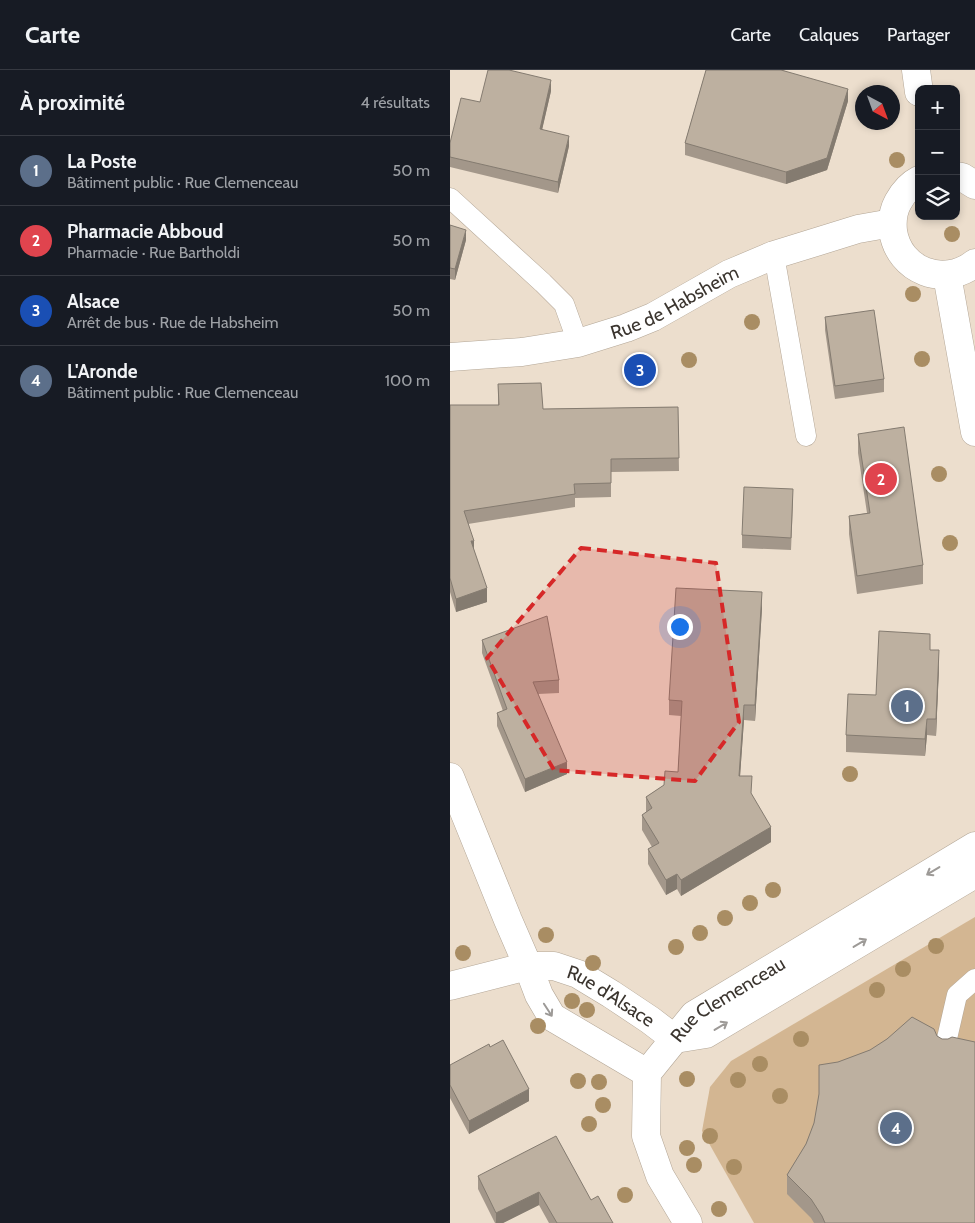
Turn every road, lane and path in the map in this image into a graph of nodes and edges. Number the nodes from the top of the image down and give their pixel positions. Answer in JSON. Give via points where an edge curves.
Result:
{"nodes":[{"id":1,"x":916,"y":70,"type":"edge"},
{"id":2,"x":918,"y":85,"type":"edge"},
{"id":3,"x":960,"y":177,"type":"edge"},
{"id":4,"x":915,"y":183,"type":"edge"},
{"id":5,"x":975,"y":185,"type":"edge"},
{"id":6,"x":450,"y":198,"type":"edge"},
{"id":7,"x":892,"y":224,"type":"junction"},
{"id":8,"x":774,"y":255,"type":"junction"},
{"id":9,"x":975,"y":263,"type":"edge"},
{"id":10,"x":947,"y":275,"type":"junction"},
{"id":11,"x":578,"y":344,"type":"junction"},
{"id":12,"x":450,"y":357,"type":"edge"},
{"id":13,"x":975,"y":432,"type":"edge"},
{"id":14,"x":806,"y":436,"type":"dead end"},
{"id":15,"x":450,"y":777,"type":"edge"},
{"id":16,"x":975,"y":846,"type":"edge"},
{"id":17,"x":975,"y":874,"type":"edge"},
{"id":18,"x":528,"y":966,"type":"junction"},
{"id":19,"x":975,"y":979,"type":"edge"},
{"id":20,"x":450,"y":986,"type":"edge"},
{"id":21,"x":675,"y":1039,"type":"junction"},
{"id":22,"x":945,"y":1047,"type":"edge"},
{"id":23,"x":647,"y":1073,"type":"junction"},
{"id":24,"x":688,"y":1223,"type":"edge"}],
"edges":[{"from":1,"to":2,"type":"street"},
{"from":3,"to":5,"type":"street"},
{"from":4,"to":7,"type":"street","via":[[903,192],[895,207]]},
{"from":6,"to":11,"type":"lane","via":[[564,304]]},
{"from":7,"to":8,"type":"street","name":"Rue de Habsheim","via":[[858,229]]},
{"from":7,"to":10,"type":"street","via":[[894,241],[903,256],[916,268]]},
{"from":8,"to":11,"type":"street","name":"Rue de Habsheim","via":[[729,274],[626,328]]},
{"from":8,"to":14,"type":"lane"},
{"from":9,"to":10,"type":"street","via":[[967,270]]},
{"from":10,"to":13,"type":"street"},
{"from":11,"to":12,"type":"street","name":"Rue de Habsheim"},
{"from":15,"to":18,"type":"street","name":"Rue d'Alsace"},
{"from":16,"to":21,"type":"street","name":"Rue Clemenceau","one_way":true,"via":[[694,1015]]},
{"from":21,"to":17,"type":"street","name":"Rue Clemenceau","one_way":true,"via":[[706,1034]]},
{"from":18,"to":20,"type":"street"},
{"from":18,"to":21,"type":"street","name":"Rue d'Alsace","via":[[554,966],[578,974]]},
{"from":18,"to":23,"type":"street","name":"Rue d'Alsace","one_way":true,"via":[[539,996],[552,1017]]},
{"from":19,"to":22,"type":"lane","via":[[957,995]]},
{"from":21,"to":23,"type":"street","name":"Rue d'Alsace"},
{"from":23,"to":24,"type":"street","via":[[646,1136],[660,1176]]}]}
